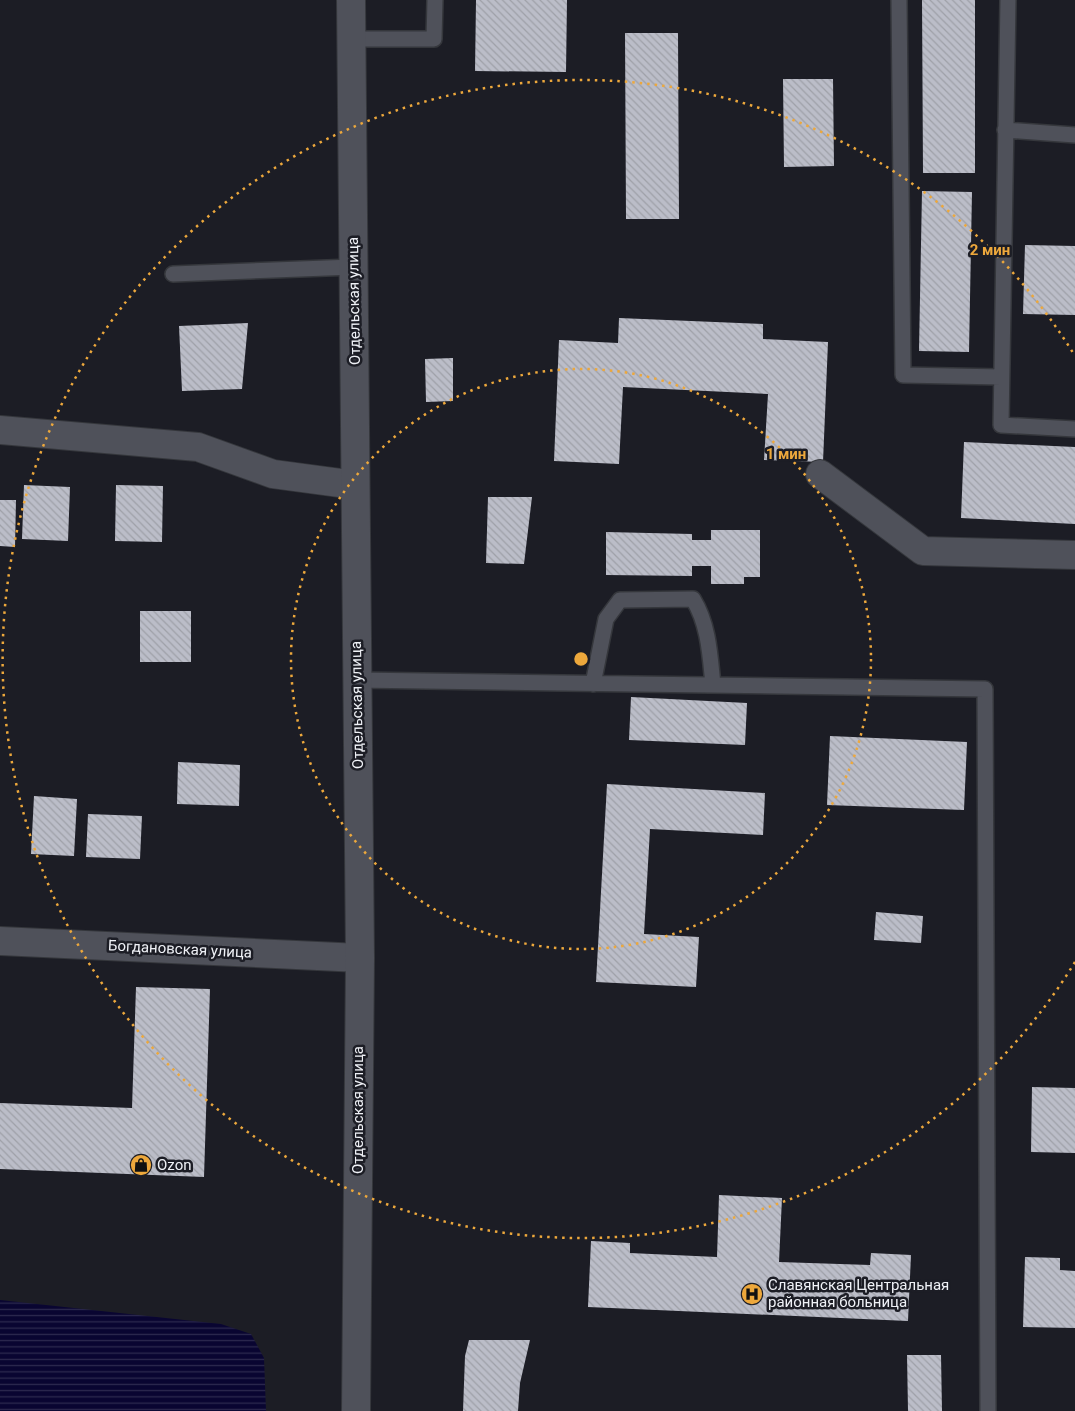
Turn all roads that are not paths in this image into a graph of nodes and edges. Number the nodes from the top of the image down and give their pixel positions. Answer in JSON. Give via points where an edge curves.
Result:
{"nodes":[{"id":1,"x":351,"y":0,"type":"edge"},
{"id":2,"x":435,"y":0,"type":"edge"},
{"id":3,"x":899,"y":0,"type":"edge"},
{"id":4,"x":1008,"y":0,"type":"edge"},
{"id":5,"x":351,"y":39,"type":"junction"},
{"id":6,"x":1005,"y":130,"type":"junction"},
{"id":7,"x":1075,"y":135,"type":"edge"},
{"id":8,"x":353,"y":266,"type":"junction"},
{"id":9,"x":172,"y":274,"type":"dead end"},
{"id":10,"x":1001,"y":377,"type":"junction"},
{"id":11,"x":1075,"y":429,"type":"edge"},
{"id":12,"x":0,"y":430,"type":"edge"},
{"id":13,"x":820,"y":474,"type":"dead end"},
{"id":14,"x":356,"y":485,"type":"junction"},
{"id":15,"x":1075,"y":555,"type":"edge"},
{"id":16,"x":357,"y":680,"type":"junction"},
{"id":17,"x":593,"y":684,"type":"junction"},
{"id":18,"x":713,"y":685,"type":"junction"},
{"id":19,"x":0,"y":941,"type":"edge"},
{"id":20,"x":360,"y":958,"type":"junction"},
{"id":21,"x":356,"y":1411,"type":"edge"},
{"id":22,"x":988,"y":1411,"type":"edge"}],
"edges":[{"from":1,"to":5,"type":"street","name":"Отдельская улица"},
{"from":2,"to":5,"type":"lane","via":[[434,39]]},
{"from":3,"to":10,"type":"lane","via":[[903,375]]},
{"from":4,"to":6,"type":"lane"},
{"from":5,"to":8,"type":"street","name":"Отдельская улица"},
{"from":6,"to":7,"type":"lane"},
{"from":6,"to":10,"type":"lane"},
{"from":8,"to":9,"type":"lane"},
{"from":8,"to":14,"type":"street","name":"Отдельская улица"},
{"from":10,"to":11,"type":"lane","via":[[1001,425]]},
{"from":12,"to":14,"type":"street","via":[[198,447],[273,474]]},
{"from":13,"to":15,"type":"street","via":[[923,551]]},
{"from":14,"to":16,"type":"street","name":"Отдельская улица"},
{"from":16,"to":17,"type":"lane"},
{"from":16,"to":20,"type":"street","name":"Отдельская улица"},
{"from":17,"to":18,"type":"lane"},
{"from":17,"to":18,"type":"lane","via":[[606,619],[620,600],[693,599],[701,612]]},
{"from":18,"to":22,"type":"lane","via":[[985,689]]},
{"from":19,"to":20,"type":"street","name":"Богдановская улица"},
{"from":20,"to":21,"type":"street","name":"Отдельская улица"}]}
